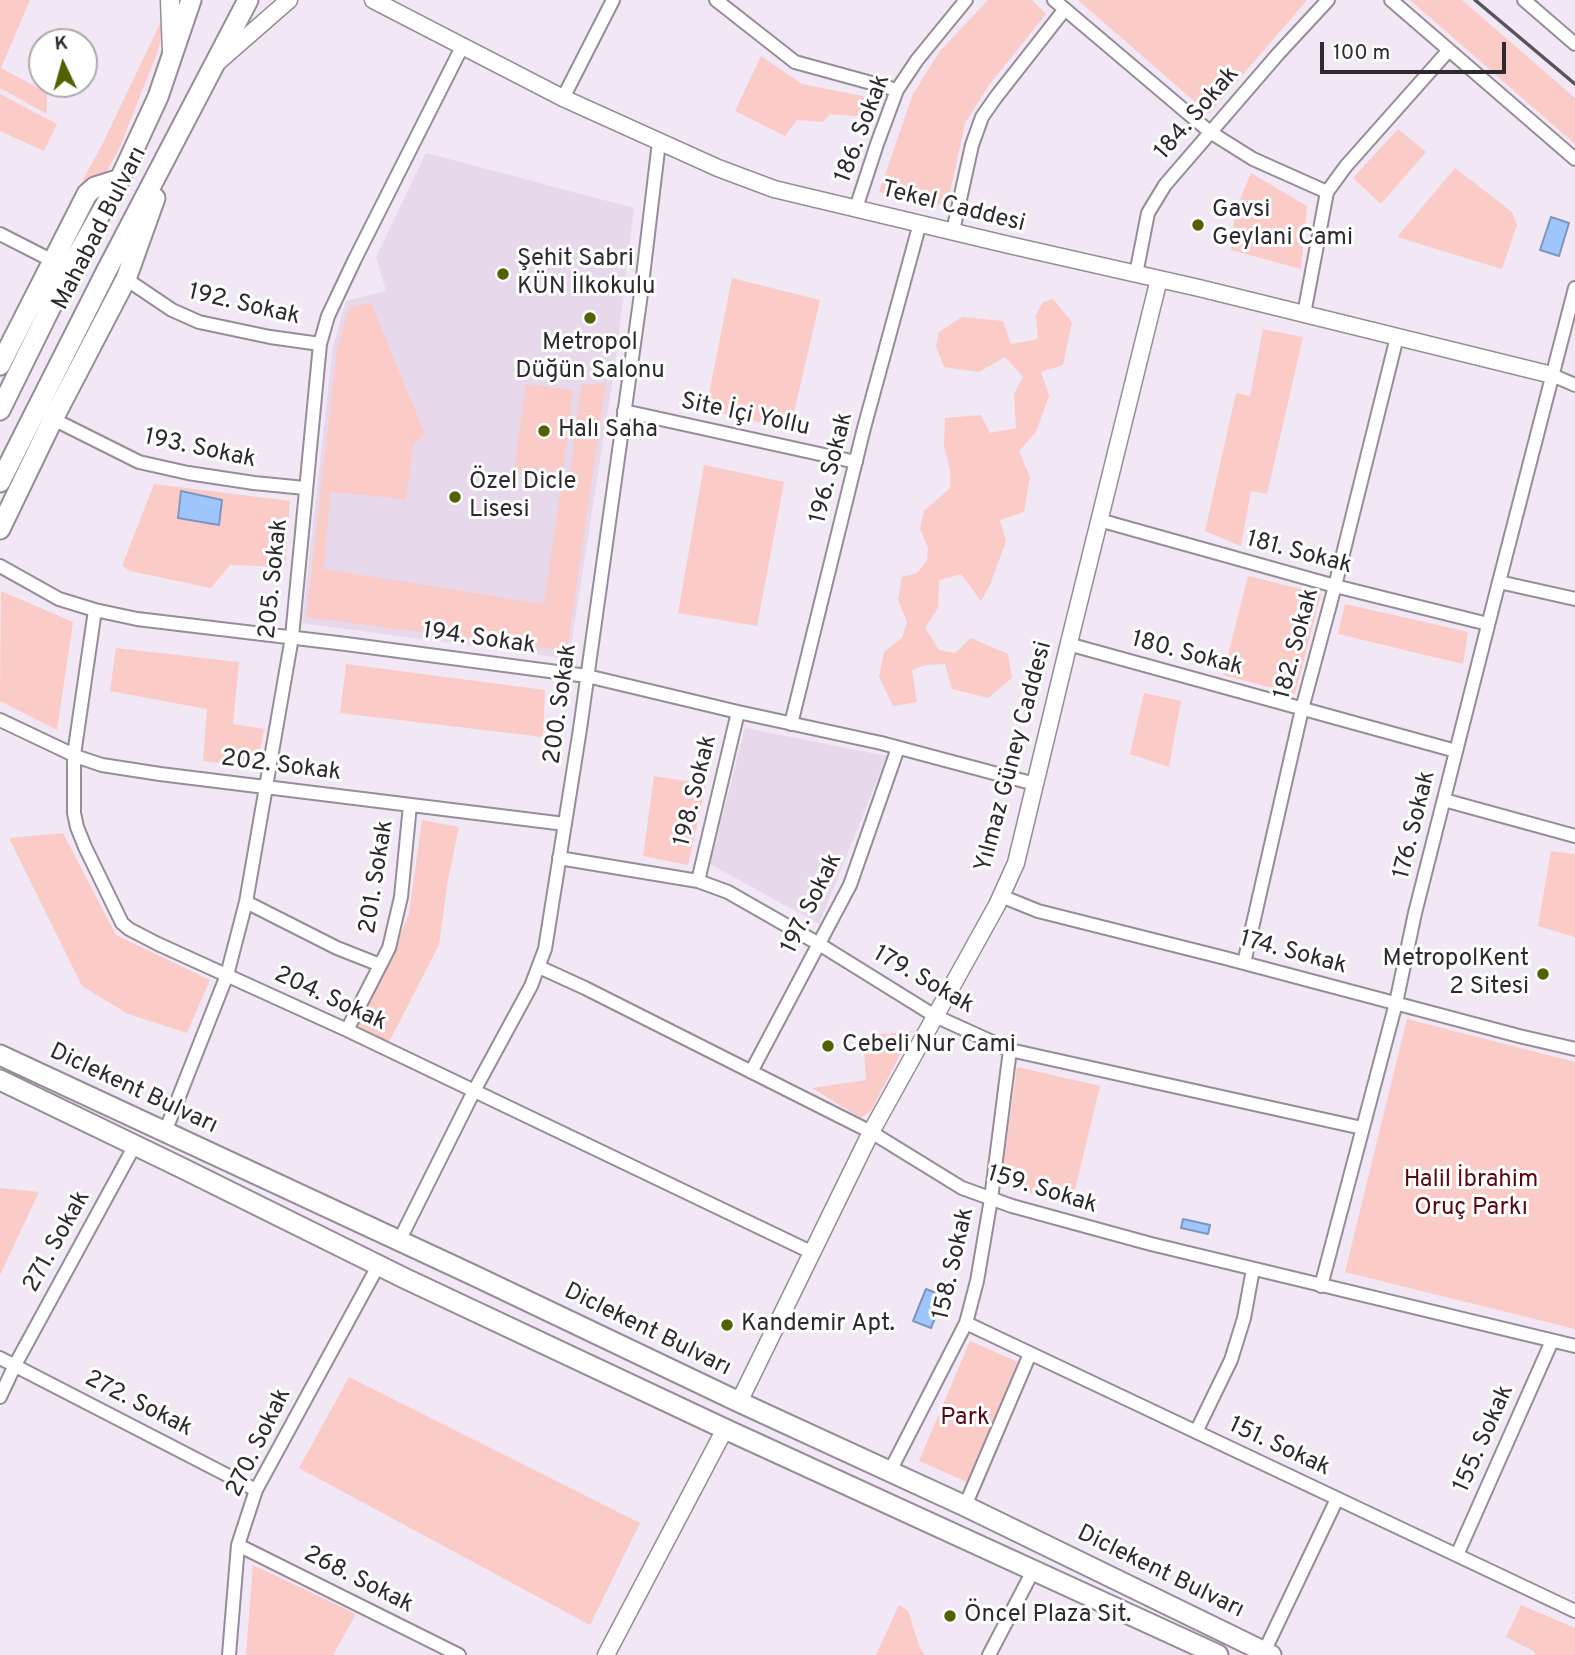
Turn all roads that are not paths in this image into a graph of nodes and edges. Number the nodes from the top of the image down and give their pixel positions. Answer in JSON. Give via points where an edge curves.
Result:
{"nodes":[{"id":1,"x":170,"y":0,"type":"edge"},
{"id":2,"x":191,"y":0,"type":"edge"},
{"id":3,"x":248,"y":0,"type":"edge"},
{"id":4,"x":289,"y":0,"type":"edge"},
{"id":5,"x":373,"y":0,"type":"edge"},
{"id":6,"x":613,"y":0,"type":"edge"},
{"id":7,"x":716,"y":0,"type":"edge"},
{"id":8,"x":966,"y":0,"type":"edge"},
{"id":9,"x":1054,"y":0,"type":"edge"},
{"id":10,"x":1328,"y":0,"type":"edge"},
{"id":11,"x":1391,"y":0,"type":"edge"},
{"id":12,"x":1524,"y":0,"type":"edge"},
{"id":13,"x":1065,"y":9,"type":"junction"},
{"id":14,"x":1575,"y":44,"type":"edge"},
{"id":15,"x":462,"y":47,"type":"junction"},
{"id":16,"x":1449,"y":50,"type":"junction"},
{"id":17,"x":172,"y":56,"type":"junction"},
{"id":18,"x":211,"y":69,"type":"junction"},
{"id":19,"x":897,"y":90,"type":"junction"},
{"id":20,"x":563,"y":98,"type":"junction"},
{"id":21,"x":182,"y":125,"type":"junction"},
{"id":22,"x":1210,"y":132,"type":"junction"},
{"id":23,"x":659,"y":142,"type":"junction"},
{"id":24,"x":1575,"y":159,"type":"edge"},
{"id":25,"x":120,"y":179,"type":"junction"},
{"id":26,"x":1327,"y":192,"type":"junction"},
{"id":27,"x":856,"y":208,"type":"junction"},
{"id":28,"x":920,"y":223,"type":"junction"},
{"id":29,"x":953,"y":231,"type":"junction"},
{"id":30,"x":0,"y":234,"type":"edge"},
{"id":31,"x":53,"y":261,"type":"junction"},
{"id":32,"x":1136,"y":274,"type":"junction"},
{"id":33,"x":126,"y":279,"type":"junction"},
{"id":34,"x":1159,"y":279,"type":"junction"},
{"id":35,"x":1575,"y":288,"type":"edge"},
{"id":36,"x":1304,"y":314,"type":"junction"},
{"id":37,"x":1397,"y":337,"type":"junction"},
{"id":38,"x":320,"y":344,"type":"junction"},
{"id":39,"x":0,"y":365,"type":"edge"},
{"id":40,"x":1552,"y":375,"type":"junction"},
{"id":41,"x":1575,"y":385,"type":"edge"},
{"id":42,"x":0,"y":410,"type":"edge"},
{"id":43,"x":624,"y":411,"type":"junction"},
{"id":44,"x":53,"y":419,"type":"junction"},
{"id":45,"x":856,"y":462,"type":"junction"},
{"id":46,"x":0,"y":482,"type":"edge"},
{"id":47,"x":305,"y":488,"type":"junction"},
{"id":48,"x":1100,"y":520,"type":"junction"},
{"id":49,"x":0,"y":529,"type":"edge"},
{"id":50,"x":0,"y":566,"type":"edge"},
{"id":51,"x":1499,"y":582,"type":"junction"},
{"id":52,"x":1335,"y":586,"type":"junction"},
{"id":53,"x":1575,"y":599,"type":"edge"},
{"id":54,"x":95,"y":610,"type":"junction"},
{"id":55,"x":1488,"y":624,"type":"junction"},
{"id":56,"x":292,"y":637,"type":"junction"},
{"id":57,"x":1068,"y":645,"type":"junction"},
{"id":58,"x":587,"y":676,"type":"junction"},
{"id":59,"x":1302,"y":709,"type":"junction"},
{"id":60,"x":738,"y":712,"type":"junction"},
{"id":61,"x":0,"y":720,"type":"edge"},
{"id":62,"x":790,"y":724,"type":"junction"},
{"id":63,"x":898,"y":748,"type":"junction"},
{"id":64,"x":1456,"y":751,"type":"junction"},
{"id":65,"x":74,"y":755,"type":"junction"},
{"id":66,"x":1035,"y":784,"type":"junction"},
{"id":67,"x":267,"y":787,"type":"junction"},
{"id":68,"x":1444,"y":800,"type":"junction"},
{"id":69,"x":410,"y":805,"type":"junction"},
{"id":70,"x":565,"y":824,"type":"junction"},
{"id":71,"x":1575,"y":836,"type":"edge"},
{"id":72,"x":559,"y":858,"type":"junction"},
{"id":73,"x":698,"y":881,"type":"junction"},
{"id":74,"x":1001,"y":896,"type":"junction"},
{"id":75,"x":246,"y":902,"type":"junction"},
{"id":76,"x":819,"y":944,"type":"junction"},
{"id":77,"x":1244,"y":963,"type":"junction"},
{"id":78,"x":380,"y":965,"type":"junction"},
{"id":79,"x":539,"y":967,"type":"junction"},
{"id":80,"x":226,"y":975,"type":"junction"},
{"id":81,"x":1396,"y":1003,"type":"junction"},
{"id":82,"x":934,"y":1016,"type":"junction"},
{"id":83,"x":347,"y":1030,"type":"junction"},
{"id":84,"x":1575,"y":1049,"type":"edge"},
{"id":85,"x":1010,"y":1050,"type":"junction"},
{"id":86,"x":1,"y":1054,"type":"edge"},
{"id":87,"x":751,"y":1072,"type":"junction"},
{"id":88,"x":0,"y":1080,"type":"edge"},
{"id":89,"x":474,"y":1091,"type":"junction"},
{"id":90,"x":1362,"y":1128,"type":"junction"},
{"id":91,"x":165,"y":1132,"type":"junction"},
{"id":92,"x":870,"y":1132,"type":"junction"},
{"id":93,"x":135,"y":1145,"type":"junction"},
{"id":94,"x":991,"y":1199,"type":"junction"},
{"id":95,"x":399,"y":1241,"type":"junction"},
{"id":96,"x":813,"y":1253,"type":"junction"},
{"id":97,"x":378,"y":1266,"type":"junction"},
{"id":98,"x":1253,"y":1269,"type":"junction"},
{"id":99,"x":1321,"y":1286,"type":"junction"},
{"id":100,"x":966,"y":1323,"type":"junction"},
{"id":101,"x":1552,"y":1341,"type":"junction"},
{"id":102,"x":1575,"y":1346,"type":"edge"},
{"id":103,"x":1030,"y":1354,"type":"junction"},
{"id":104,"x":0,"y":1358,"type":"edge"},
{"id":105,"x":15,"y":1365,"type":"junction"},
{"id":106,"x":0,"y":1397,"type":"edge"},
{"id":107,"x":739,"y":1402,"type":"junction"},
{"id":108,"x":725,"y":1429,"type":"junction"},
{"id":109,"x":1196,"y":1432,"type":"junction"},
{"id":110,"x":890,"y":1471,"type":"junction"},
{"id":111,"x":256,"y":1490,"type":"junction"},
{"id":112,"x":1337,"y":1499,"type":"junction"},
{"id":113,"x":965,"y":1506,"type":"junction"},
{"id":114,"x":238,"y":1545,"type":"junction"},
{"id":115,"x":1457,"y":1555,"type":"junction"},
{"id":116,"x":1034,"y":1569,"type":"junction"},
{"id":117,"x":1575,"y":1611,"type":"edge"},
{"id":118,"x":1267,"y":1653,"type":"edge"},
{"id":119,"x":229,"y":1655,"type":"edge"},
{"id":120,"x":459,"y":1655,"type":"edge"},
{"id":121,"x":606,"y":1655,"type":"edge"},
{"id":122,"x":989,"y":1655,"type":"edge"},
{"id":123,"x":1219,"y":1655,"type":"edge"}],
"edges":[{"from":1,"to":17,"type":"main road"},
{"from":2,"to":17,"type":"main road","name":"Mahabad Bulvarı"},
{"from":3,"to":18,"type":"main road","name":"Mahabad Bulvarı"},
{"from":4,"to":18,"type":"street"},
{"from":5,"to":15,"type":"street","name":"Tekel Caddesi"},
{"from":6,"to":20,"type":"street"},
{"from":7,"to":19,"type":"street","via":[[795,62]]},
{"from":8,"to":19,"type":"street","name":"186. Sokak"},
{"from":9,"to":13,"type":"street"},
{"from":10,"to":22,"type":"street","name":"184. Sokak"},
{"from":11,"to":16,"type":"street"},
{"from":12,"to":14,"type":"street"},
{"from":13,"to":22,"type":"street"},
{"from":13,"to":29,"type":"street","via":[[982,117]]},
{"from":15,"to":20,"type":"street","name":"Tekel Caddesi"},
{"from":15,"to":38,"type":"street","name":"205. Sokak","via":[[328,316]]},
{"from":16,"to":24,"type":"street"},
{"from":16,"to":26,"type":"street"},
{"from":17,"to":25,"type":"main road","name":"Mahabad Bulvarı"},
{"from":18,"to":21,"type":"main road","name":"Mahabad Bulvarı"},
{"from":19,"to":27,"type":"street","name":"186. Sokak"},
{"from":20,"to":23,"type":"street","name":"Tekel Caddesi"},
{"from":21,"to":33,"type":"main road"},
{"from":21,"to":46,"type":"main road","name":"Mahabad Bulvarı"},
{"from":22,"to":26,"type":"street","via":[[1253,159]]},
{"from":22,"to":32,"type":"street","name":"184. Sokak","via":[[1165,185],[1148,213]]},
{"from":23,"to":27,"type":"street","name":"Tekel Caddesi","via":[[774,188]]},
{"from":23,"to":43,"type":"street","name":"200. Sokak"},
{"from":25,"to":31,"type":"main road","via":[[87,194]]},
{"from":25,"to":42,"type":"main road","name":"Mahabad Bulvarı"},
{"from":26,"to":36,"type":"street"},
{"from":27,"to":28,"type":"street","name":"Tekel Caddesi"},
{"from":28,"to":29,"type":"street","name":"Tekel Caddesi"},
{"from":28,"to":45,"type":"street","name":"196. Sokak"},
{"from":29,"to":32,"type":"street","name":"Tekel Caddesi"},
{"from":30,"to":31,"type":"street"},
{"from":31,"to":39,"type":"main road"},
{"from":32,"to":34,"type":"street","name":"Tekel Caddesi"},
{"from":33,"to":38,"type":"street","name":"192. Sokak","via":[[199,322]]},
{"from":33,"to":44,"type":"main road"},
{"from":34,"to":36,"type":"street","name":"Tekel Caddesi"},
{"from":34,"to":48,"type":"street","name":"Yılmaz Güney Caddesi"},
{"from":35,"to":40,"type":"street"},
{"from":36,"to":37,"type":"street","name":"Tekel Caddesi"},
{"from":37,"to":40,"type":"street","name":"Tekel Caddesi"},
{"from":37,"to":52,"type":"street","name":"182. Sokak"},
{"from":38,"to":47,"type":"street","name":"205. Sokak"},
{"from":40,"to":41,"type":"street"},
{"from":40,"to":51,"type":"street","name":"176. Sokak"},
{"from":43,"to":45,"type":"street","name":"Site İçi Yollu"},
{"from":43,"to":58,"type":"street","name":"200. Sokak"},
{"from":44,"to":47,"type":"street","name":"193. Sokak","via":[[139,462]]},
{"from":44,"to":49,"type":"main road"},
{"from":45,"to":62,"type":"street","name":"196. Sokak"},
{"from":47,"to":56,"type":"street","name":"205. Sokak"},
{"from":48,"to":52,"type":"street","name":"181. Sokak"},
{"from":48,"to":57,"type":"street","name":"Yılmaz Güney Caddesi"},
{"from":50,"to":54,"type":"street","name":"194. Sokak","via":[[59,599]]},
{"from":51,"to":53,"type":"street"},
{"from":51,"to":55,"type":"street","name":"176. Sokak"},
{"from":52,"to":55,"type":"street","name":"181. Sokak"},
{"from":52,"to":59,"type":"street","name":"182. Sokak"},
{"from":54,"to":56,"type":"street","name":"194. Sokak"},
{"from":54,"to":65,"type":"street","name":"204. Sokak"},
{"from":55,"to":64,"type":"street","name":"176. Sokak"},
{"from":56,"to":58,"type":"street","name":"194. Sokak"},
{"from":56,"to":67,"type":"street","name":"205. Sokak"},
{"from":57,"to":59,"type":"street","name":"180. Sokak"},
{"from":57,"to":66,"type":"street","name":"Yılmaz Güney Caddesi"},
{"from":58,"to":60,"type":"street","name":"194. Sokak"},
{"from":58,"to":70,"type":"street","name":"200. Sokak"},
{"from":59,"to":64,"type":"street","name":"180. Sokak"},
{"from":59,"to":77,"type":"street","name":"182. Sokak"},
{"from":60,"to":62,"type":"street","name":"194. Sokak"},
{"from":60,"to":73,"type":"street","name":"198. Sokak"},
{"from":61,"to":65,"type":"street","name":"202. Sokak"},
{"from":62,"to":63,"type":"street","name":"194. Sokak"},
{"from":63,"to":66,"type":"street","name":"194. Sokak"},
{"from":63,"to":76,"type":"street","name":"197. Sokak","via":[[850,885]]},
{"from":64,"to":68,"type":"street","name":"176. Sokak"},
{"from":65,"to":67,"type":"street","name":"202. Sokak","via":[[102,765]]},
{"from":65,"to":80,"type":"street","name":"204. Sokak","via":[[77,827],[122,923]]},
{"from":66,"to":74,"type":"street","name":"Yılmaz Güney Caddesi","via":[[1016,863]]},
{"from":67,"to":69,"type":"street","name":"202. Sokak"},
{"from":67,"to":75,"type":"street","name":"205. Sokak"},
{"from":68,"to":71,"type":"street"},
{"from":68,"to":81,"type":"street","name":"176. Sokak"},
{"from":69,"to":70,"type":"street","name":"202. Sokak"},
{"from":69,"to":78,"type":"street","name":"201. Sokak","via":[[401,897],[389,948]]},
{"from":70,"to":72,"type":"street","name":"200. Sokak"},
{"from":72,"to":73,"type":"street","name":"179. Sokak"},
{"from":72,"to":79,"type":"street","name":"200. Sokak"},
{"from":73,"to":76,"type":"street","name":"179. Sokak","via":[[728,892]]},
{"from":74,"to":77,"type":"street","name":"174. Sokak","via":[[1038,911]]},
{"from":74,"to":82,"type":"street","name":"Yılmaz Güney Caddesi"},
{"from":75,"to":78,"type":"street"},
{"from":75,"to":80,"type":"street","name":"205. Sokak"},
{"from":76,"to":82,"type":"street","name":"179. Sokak"},
{"from":76,"to":87,"type":"street","name":"197. Sokak"},
{"from":77,"to":81,"type":"street","name":"174. Sokak"},
{"from":78,"to":83,"type":"street","name":"201. Sokak"},
{"from":79,"to":87,"type":"street","name":"159. Sokak"},
{"from":79,"to":89,"type":"street","name":"200. Sokak"},
{"from":80,"to":83,"type":"street","name":"204. Sokak"},
{"from":80,"to":91,"type":"street","name":"205. Sokak"},
{"from":81,"to":84,"type":"street","name":"174. Sokak"},
{"from":81,"to":90,"type":"street","name":"176. Sokak"},
{"from":82,"to":85,"type":"street","name":"179. Sokak"},
{"from":82,"to":92,"type":"street","name":"Yılmaz Güney Caddesi"},
{"from":83,"to":89,"type":"street","name":"204. Sokak"},
{"from":85,"to":90,"type":"street","name":"179. Sokak"},
{"from":85,"to":94,"type":"street","name":"158. Sokak"},
{"from":86,"to":91,"type":"main road","name":"Diclekent Bulvarı"},
{"from":87,"to":92,"type":"street","name":"159. Sokak"},
{"from":88,"to":93,"type":"main road","name":"Diclekent Bulvarı"},
{"from":89,"to":95,"type":"street","name":"200. Sokak"},
{"from":89,"to":96,"type":"street","name":"204. Sokak"},
{"from":90,"to":99,"type":"street","name":"176. Sokak"},
{"from":91,"to":95,"type":"main road","name":"Diclekent Bulvarı"},
{"from":92,"to":94,"type":"street","name":"159. Sokak","via":[[962,1188]]},
{"from":92,"to":96,"type":"street","name":"Yılmaz Güney Caddesi"},
{"from":93,"to":97,"type":"main road","name":"Diclekent Bulvarı"},
{"from":93,"to":105,"type":"street","name":"271. Sokak"},
{"from":94,"to":98,"type":"street","name":"159. Sokak"},
{"from":94,"to":100,"type":"street","name":"158. Sokak"},
{"from":95,"to":107,"type":"main road","name":"Diclekent Bulvarı"},
{"from":96,"to":107,"type":"street","name":"Yılmaz Güney Caddesi"},
{"from":97,"to":108,"type":"main road","name":"Diclekent Bulvarı"},
{"from":97,"to":111,"type":"street","name":"270. Sokak"},
{"from":98,"to":99,"type":"street","name":"159. Sokak"},
{"from":98,"to":109,"type":"street","via":[[1231,1360]]},
{"from":99,"to":101,"type":"street","name":"159. Sokak"},
{"from":100,"to":103,"type":"street","name":"151. Sokak"},
{"from":100,"to":110,"type":"street","name":"158. Sokak"},
{"from":101,"to":102,"type":"street","name":"159. Sokak"},
{"from":101,"to":115,"type":"street","name":"155. Sokak"},
{"from":103,"to":109,"type":"street","name":"151. Sokak"},
{"from":103,"to":113,"type":"street"},
{"from":104,"to":105,"type":"street","name":"272. Sokak"},
{"from":105,"to":106,"type":"street","name":"271. Sokak"},
{"from":105,"to":111,"type":"street","name":"272. Sokak"},
{"from":107,"to":110,"type":"main road","name":"Diclekent Bulvarı"},
{"from":108,"to":116,"type":"main road","name":"Diclekent Bulvarı"},
{"from":108,"to":121,"type":"street"},
{"from":109,"to":112,"type":"street","name":"151. Sokak"},
{"from":110,"to":113,"type":"main road","name":"Diclekent Bulvarı"},
{"from":111,"to":114,"type":"street","name":"270. Sokak"},
{"from":112,"to":115,"type":"street","name":"151. Sokak"},
{"from":112,"to":118,"type":"street"},
{"from":113,"to":118,"type":"main road","name":"Diclekent Bulvarı"},
{"from":114,"to":119,"type":"street","name":"270. Sokak"},
{"from":114,"to":120,"type":"street","name":"268. Sokak"},
{"from":115,"to":117,"type":"street","name":"151. Sokak"},
{"from":116,"to":122,"type":"street"},
{"from":116,"to":123,"type":"main road","name":"Diclekent Bulvarı"}]}
